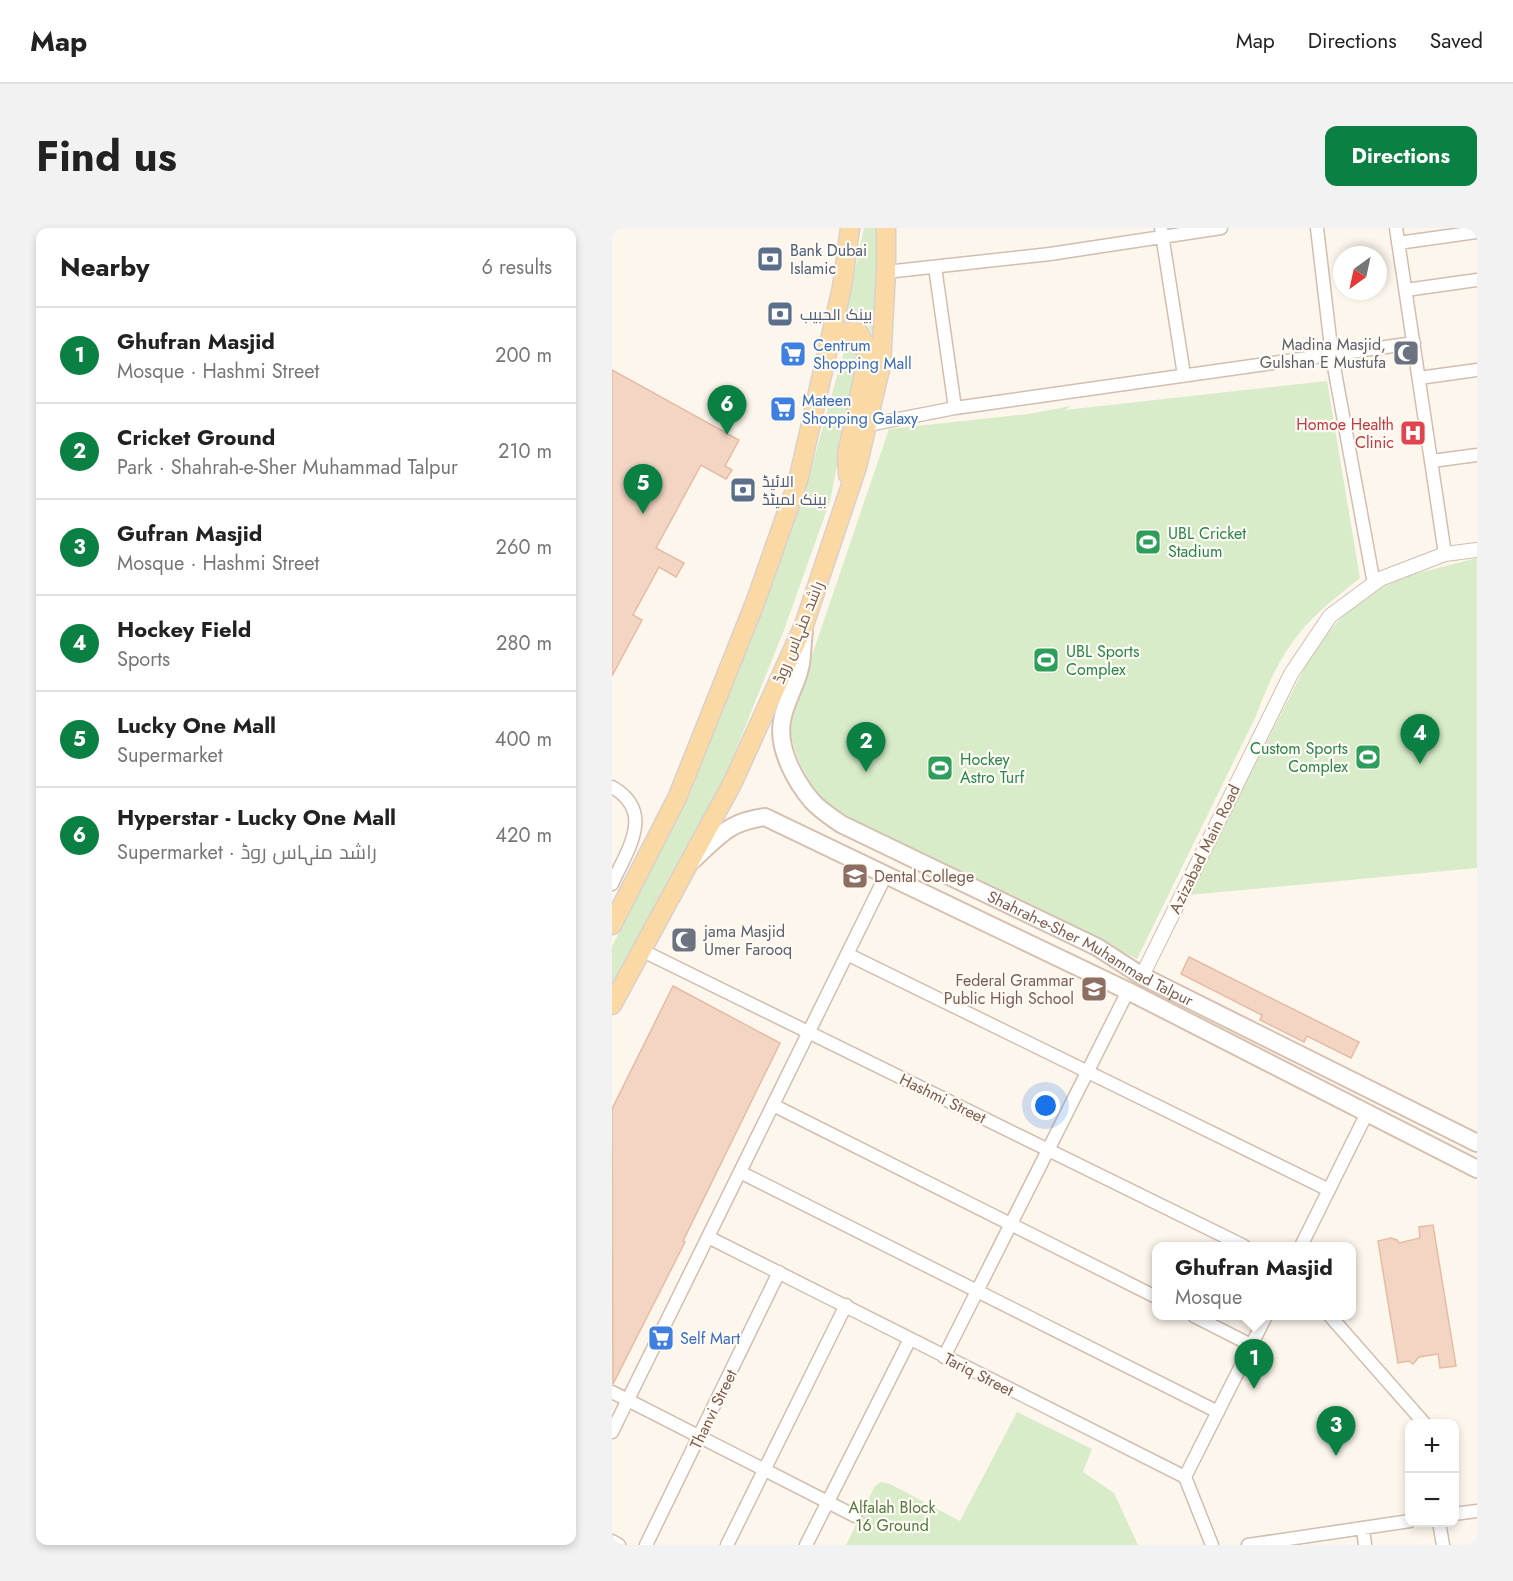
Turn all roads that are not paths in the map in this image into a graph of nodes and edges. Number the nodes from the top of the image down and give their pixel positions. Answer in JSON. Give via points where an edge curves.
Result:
{"nodes":[{"id":1,"x":850,"y":228,"type":"edge"},
{"id":2,"x":1221,"y":228,"type":"edge"},
{"id":3,"x":1317,"y":228,"type":"edge"},
{"id":4,"x":1396,"y":228,"type":"edge"},
{"id":5,"x":890,"y":229,"type":"edge"},
{"id":6,"x":1162,"y":232,"type":"edge"},
{"id":7,"x":1477,"y":232,"type":"edge"},
{"id":8,"x":1398,"y":243,"type":"junction"},
{"id":9,"x":935,"y":267,"type":"junction"},
{"id":10,"x":886,"y":272,"type":"junction"},
{"id":11,"x":1477,"y":280,"type":"edge"},
{"id":12,"x":1406,"y":290,"type":"junction"},
{"id":13,"x":1414,"y":343,"type":"junction"},
{"id":14,"x":829,"y":346,"type":"junction"},
{"id":15,"x":1332,"y":357,"type":"junction"},
{"id":16,"x":1477,"y":370,"type":"edge"},
{"id":17,"x":1184,"y":375,"type":"junction"},
{"id":18,"x":1419,"y":378,"type":"junction"},
{"id":19,"x":955,"y":408,"type":"junction"},
{"id":20,"x":868,"y":425,"type":"junction"},
{"id":21,"x":1477,"y":455,"type":"edge"},
{"id":22,"x":1432,"y":461,"type":"junction"},
{"id":23,"x":848,"y":495,"type":"junction"},
{"id":24,"x":1477,"y":549,"type":"edge"},
{"id":25,"x":1445,"y":554,"type":"junction"},
{"id":26,"x":1374,"y":584,"type":"junction"},
{"id":27,"x":804,"y":625,"type":"junction"},
{"id":28,"x":612,"y":787,"type":"edge"},
{"id":29,"x":690,"y":863,"type":"junction"},
{"id":30,"x":886,"y":875,"type":"junction"},
{"id":31,"x":612,"y":884,"type":"edge"},
{"id":32,"x":612,"y":925,"type":"edge"},
{"id":33,"x":641,"y":950,"type":"junction"},
{"id":34,"x":847,"y":954,"type":"junction"},
{"id":35,"x":1142,"y":976,"type":"junction"},
{"id":36,"x":1128,"y":990,"type":"junction"},
{"id":37,"x":612,"y":1005,"type":"edge"},
{"id":38,"x":809,"y":1032,"type":"junction"},
{"id":39,"x":1088,"y":1071,"type":"junction"},
{"id":40,"x":773,"y":1105,"type":"junction"},
{"id":41,"x":1368,"y":1111,"type":"junction"},
{"id":42,"x":1477,"y":1143,"type":"edge"},
{"id":43,"x":1048,"y":1149,"type":"junction"},
{"id":44,"x":1477,"y":1169,"type":"edge"},
{"id":45,"x":740,"y":1172,"type":"junction"},
{"id":46,"x":1329,"y":1190,"type":"junction"},
{"id":47,"x":1011,"y":1224,"type":"junction"},
{"id":48,"x":708,"y":1237,"type":"junction"},
{"id":49,"x":1236,"y":1242,"type":"edge"},
{"id":50,"x":1303,"y":1242,"type":"edge"},
{"id":51,"x":778,"y":1272,"type":"junction"},
{"id":52,"x":977,"y":1291,"type":"junction"},
{"id":53,"x":1152,"y":1295,"type":"edge"},
{"id":54,"x":846,"y":1305,"type":"junction"},
{"id":55,"x":1202,"y":1320,"type":"edge"},
{"id":56,"x":1264,"y":1320,"type":"edge"},
{"id":57,"x":1334,"y":1320,"type":"edge"},
{"id":58,"x":910,"y":1339,"type":"junction"},
{"id":59,"x":1251,"y":1345,"type":"junction"},
{"id":60,"x":944,"y":1357,"type":"junction"},
{"id":61,"x":612,"y":1392,"type":"edge"},
{"id":62,"x":628,"y":1400,"type":"junction"},
{"id":63,"x":1218,"y":1412,"type":"junction"},
{"id":64,"x":1421,"y":1419,"type":"edge"},
{"id":65,"x":612,"y":1432,"type":"edge"},
{"id":66,"x":700,"y":1437,"type":"junction"},
{"id":67,"x":764,"y":1469,"type":"junction"},
{"id":68,"x":1185,"y":1477,"type":"junction"},
{"id":69,"x":827,"y":1501,"type":"junction"},
{"id":70,"x":1477,"y":1511,"type":"edge"},
{"id":71,"x":1459,"y":1513,"type":"edge"},
{"id":72,"x":855,"y":1516,"type":"dead end"},
{"id":73,"x":1405,"y":1522,"type":"edge"},
{"id":74,"x":1441,"y":1527,"type":"edge"},
{"id":75,"x":1363,"y":1528,"type":"junction"},
{"id":76,"x":612,"y":1541,"type":"edge"},
{"id":77,"x":1292,"y":1542,"type":"edge"},
{"id":78,"x":619,"y":1545,"type":"edge"},
{"id":79,"x":646,"y":1545,"type":"edge"},
{"id":80,"x":727,"y":1545,"type":"edge"},
{"id":81,"x":806,"y":1545,"type":"edge"},
{"id":82,"x":1212,"y":1545,"type":"edge"},
{"id":83,"x":1248,"y":1545,"type":"edge"},
{"id":84,"x":1365,"y":1545,"type":"edge"},
{"id":85,"x":1443,"y":1545,"type":"edge"}],
"edges":[{"from":1,"to":14,"type":"main road"},
{"from":2,"to":6,"type":"street"},
{"from":3,"to":15,"type":"street"},
{"from":4,"to":8,"type":"street"},
{"from":5,"to":10,"type":"main road","name":"راشد منہاس روڈ"},
{"from":6,"to":9,"type":"street","via":[[1050,254]]},
{"from":6,"to":17,"type":"street"},
{"from":7,"to":8,"type":"street"},
{"from":8,"to":12,"type":"street"},
{"from":9,"to":10,"type":"street"},
{"from":9,"to":19,"type":"street"},
{"from":10,"to":20,"type":"main road","name":"راشد منہاس روڈ","via":[[881,364]]},
{"from":11,"to":12,"type":"street"},
{"from":12,"to":13,"type":"street"},
{"from":13,"to":15,"type":"street"},
{"from":13,"to":18,"type":"street"},
{"from":14,"to":23,"type":"main road","via":[[851,330],[859,333],[864,342],[867,359],[847,455]]},
{"from":14,"to":32,"type":"main road","via":[[798,482],[755,603],[678,796]]},
{"from":15,"to":17,"type":"street"},
{"from":15,"to":26,"type":"street"},
{"from":16,"to":18,"type":"street"},
{"from":17,"to":19,"type":"street"},
{"from":18,"to":22,"type":"street"},
{"from":19,"to":20,"type":"street"},
{"from":20,"to":23,"type":"main road","name":"راشد منہاس روڈ"},
{"from":21,"to":22,"type":"street"},
{"from":22,"to":25,"type":"street"},
{"from":23,"to":27,"type":"main road","name":"راشد منہاس روڈ"},
{"from":24,"to":25,"type":"street","name":"Azizabad Main Road"},
{"from":25,"to":26,"type":"street","name":"Azizabad Main Road"},
{"from":26,"to":35,"type":"street","name":"Azizabad Main Road","via":[[1330,616],[1291,674]]},
{"from":27,"to":29,"type":"main road","name":"راشد منہاس روڈ","via":[[733,782]]},
{"from":27,"to":35,"type":"main road","name":"Shahrah-e-Sher Muhammad Talpur","via":[[800,668],[781,723],[787,759],[813,803],[841,824],[1097,947]]},
{"from":28,"to":31,"type":"street","via":[[632,802],[636,822]]},
{"from":29,"to":30,"type":"main road","name":"Shahrah-e-Sher Muhammad Talpur","via":[[729,827],[746,819],[765,817]]},
{"from":29,"to":33,"type":"main road","name":"راشد منہاس روڈ"},
{"from":30,"to":34,"type":"street"},
{"from":30,"to":36,"type":"main road","name":"Shahrah-e-Sher Muhammad Talpur"},
{"from":33,"to":37,"type":"main road","name":"راشد منہاس روڈ"},
{"from":33,"to":38,"type":"street","name":"Hashmi Street"},
{"from":34,"to":38,"type":"street"},
{"from":34,"to":39,"type":"street"},
{"from":35,"to":42,"type":"main road","name":"Shahrah-e-Sher Muhammad Talpur"},
{"from":36,"to":39,"type":"street"},
{"from":36,"to":41,"type":"main road","name":"Shahrah-e-Sher Muhammad Talpur"},
{"from":38,"to":40,"type":"street"},
{"from":38,"to":43,"type":"street","name":"Hashmi Street"},
{"from":39,"to":43,"type":"street"},
{"from":39,"to":46,"type":"street"},
{"from":40,"to":45,"type":"street"},
{"from":40,"to":47,"type":"street"},
{"from":41,"to":44,"type":"main road","name":"Shahrah-e-Sher Muhammad Talpur"},
{"from":41,"to":46,"type":"street"},
{"from":43,"to":47,"type":"street"},
{"from":43,"to":49,"type":"street","name":"Hashmi Street"},
{"from":45,"to":48,"type":"street"},
{"from":45,"to":52,"type":"street"},
{"from":46,"to":50,"type":"street"},
{"from":47,"to":52,"type":"street"},
{"from":47,"to":53,"type":"street"},
{"from":48,"to":51,"type":"street","name":"Tariq Street"},
{"from":48,"to":62,"type":"street"},
{"from":51,"to":54,"type":"street","name":"Tariq Street"},
{"from":51,"to":66,"type":"street","name":"Thanvi Street"},
{"from":52,"to":60,"type":"street"},
{"from":52,"to":63,"type":"street"},
{"from":54,"to":58,"type":"street","name":"Tariq Street"},
{"from":54,"to":67,"type":"street"},
{"from":55,"to":59,"type":"street"},
{"from":56,"to":59,"type":"street"},
{"from":57,"to":64,"type":"street"},
{"from":58,"to":60,"type":"street","name":"Tariq Street"},
{"from":58,"to":69,"type":"street"},
{"from":59,"to":63,"type":"street"},
{"from":60,"to":68,"type":"street","name":"Tariq Street"},
{"from":61,"to":62,"type":"street"},
{"from":62,"to":65,"type":"street"},
{"from":62,"to":66,"type":"street"},
{"from":63,"to":68,"type":"street"},
{"from":66,"to":67,"type":"street"},
{"from":66,"to":79,"type":"street","name":"Thanvi Street"},
{"from":67,"to":69,"type":"street"},
{"from":67,"to":80,"type":"street"},
{"from":68,"to":82,"type":"street"},
{"from":69,"to":72,"type":"street"},
{"from":69,"to":81,"type":"street"},
{"from":70,"to":71,"type":"street"},
{"from":73,"to":75,"type":"street"},
{"from":74,"to":85,"type":"street"},
{"from":75,"to":77,"type":"street"},
{"from":75,"to":84,"type":"street"},
{"from":76,"to":78,"type":"street"},
{"from":77,"to":83,"type":"street"}]}
